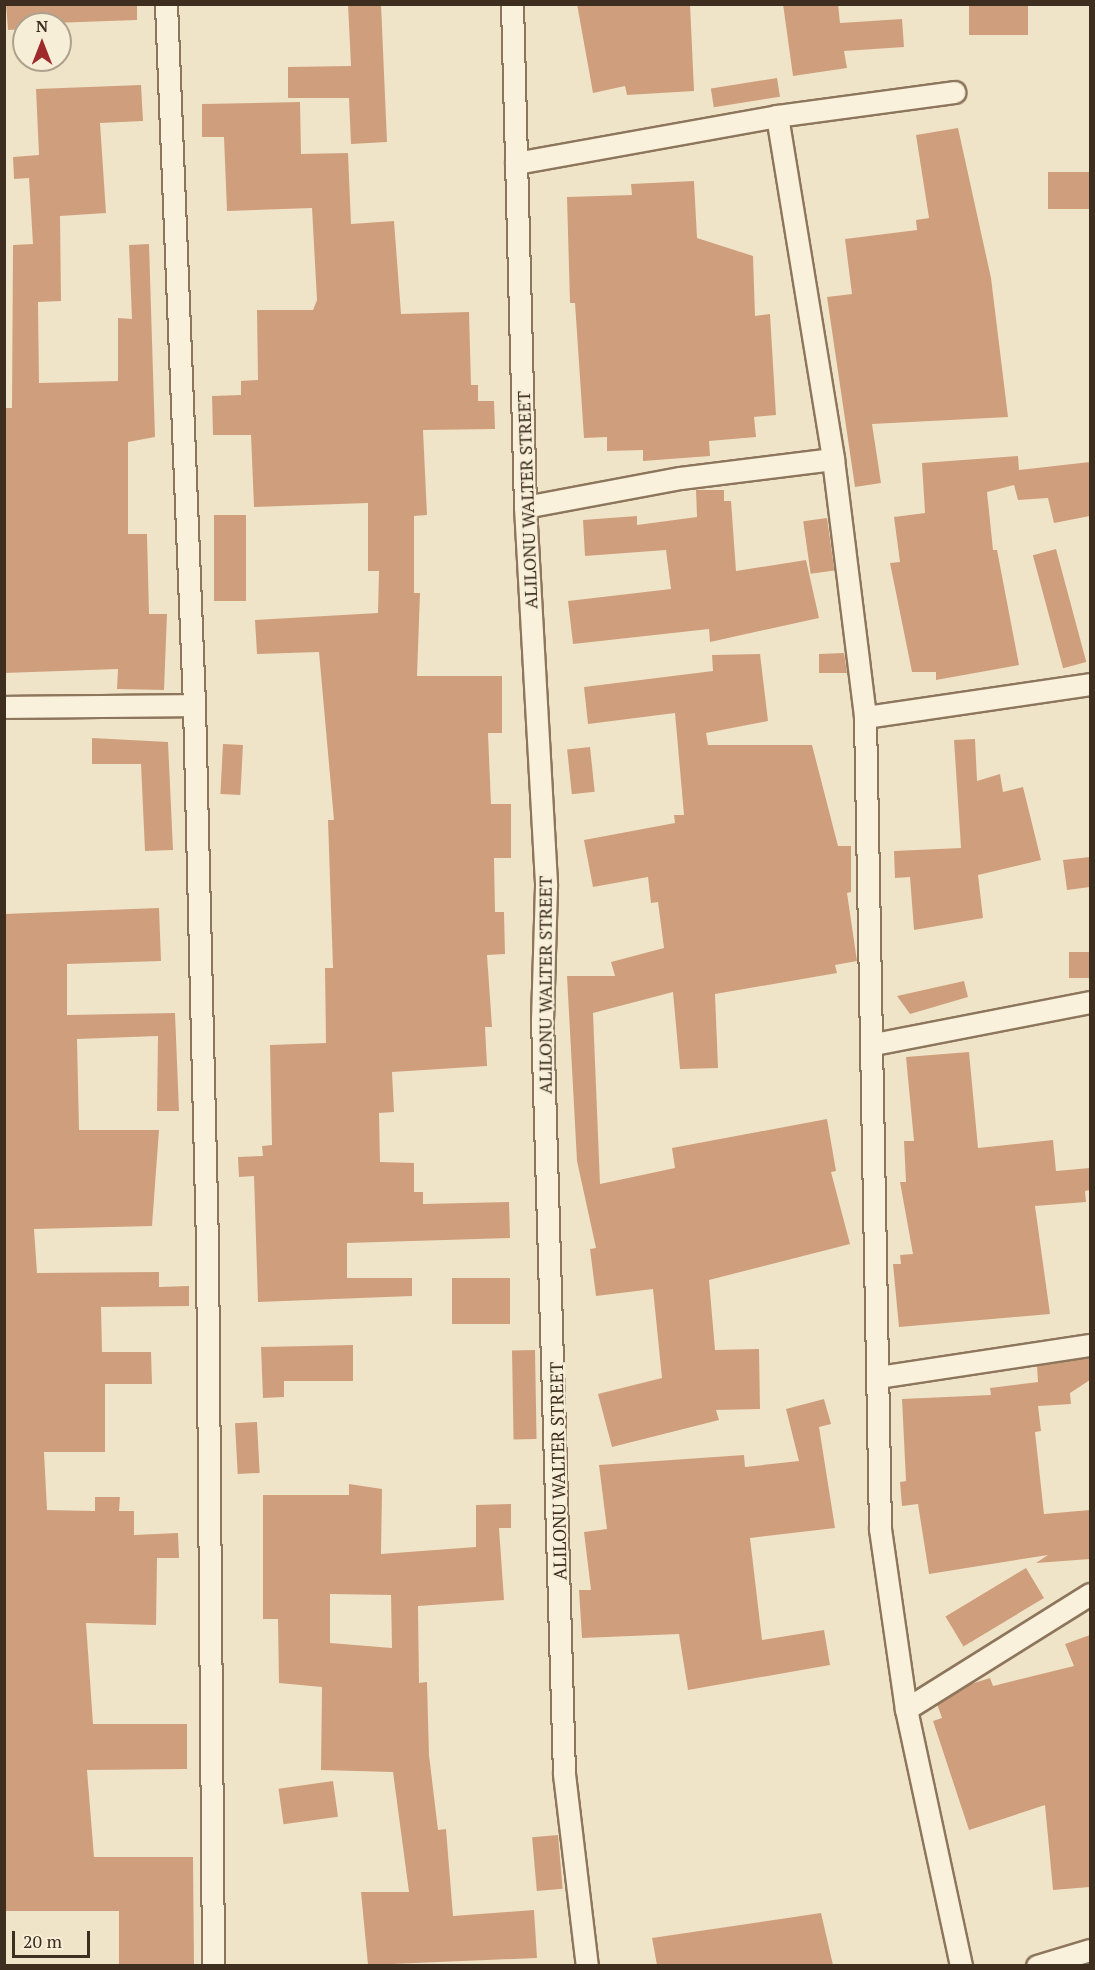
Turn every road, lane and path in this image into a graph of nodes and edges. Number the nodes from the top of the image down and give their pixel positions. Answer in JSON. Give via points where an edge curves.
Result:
{"nodes":[{"id":1,"x":166,"y":4,"type":"edge"},
{"id":2,"x":512,"y":4,"type":"edge"},
{"id":3,"x":954,"y":92,"type":"dead end"},
{"id":4,"x":777,"y":116,"type":"junction"},
{"id":5,"x":516,"y":163,"type":"junction"},
{"id":6,"x":833,"y":459,"type":"junction"},
{"id":7,"x":525,"y":507,"type":"junction"},
{"id":8,"x":1090,"y":684,"type":"edge"},
{"id":9,"x":194,"y":705,"type":"junction"},
{"id":10,"x":4,"y":707,"type":"edge"},
{"id":11,"x":865,"y":717,"type":"junction"},
{"id":12,"x":1090,"y":1002,"type":"edge"},
{"id":13,"x":874,"y":1044,"type":"junction"},
{"id":14,"x":1090,"y":1345,"type":"edge"},
{"id":15,"x":878,"y":1377,"type":"junction"},
{"id":16,"x":1090,"y":1594,"type":"edge"},
{"id":17,"x":906,"y":1709,"type":"junction"},
{"id":18,"x":1090,"y":1950,"type":"edge"},
{"id":19,"x":213,"y":1965,"type":"edge"},
{"id":20,"x":587,"y":1965,"type":"edge"},
{"id":21,"x":962,"y":1965,"type":"edge"},
{"id":22,"x":1037,"y":1965,"type":"edge"}],
"edges":[{"from":1,"to":9,"type":"street"},
{"from":2,"to":5,"type":"street","name":"ALILONU WALTER STREET"},
{"from":3,"to":4,"type":"street"},
{"from":4,"to":5,"type":"street"},
{"from":4,"to":6,"type":"street"},
{"from":5,"to":7,"type":"street","name":"ALILONU WALTER STREET"},
{"from":6,"to":7,"type":"street","via":[[680,478]]},
{"from":6,"to":11,"type":"street"},
{"from":7,"to":20,"type":"street","name":"ALILONU WALTER STREET","via":[[546,886],[542,1019],[564,1774]]},
{"from":8,"to":11,"type":"street"},
{"from":9,"to":10,"type":"street"},
{"from":9,"to":19,"type":"street","via":[[207,1246]]},
{"from":11,"to":13,"type":"street"},
{"from":12,"to":13,"type":"street"},
{"from":13,"to":15,"type":"street"},
{"from":14,"to":15,"type":"street"},
{"from":15,"to":17,"type":"street","via":[[880,1529]]},
{"from":16,"to":17,"type":"street"},
{"from":17,"to":21,"type":"street"},
{"from":18,"to":22,"type":"street"}]}
